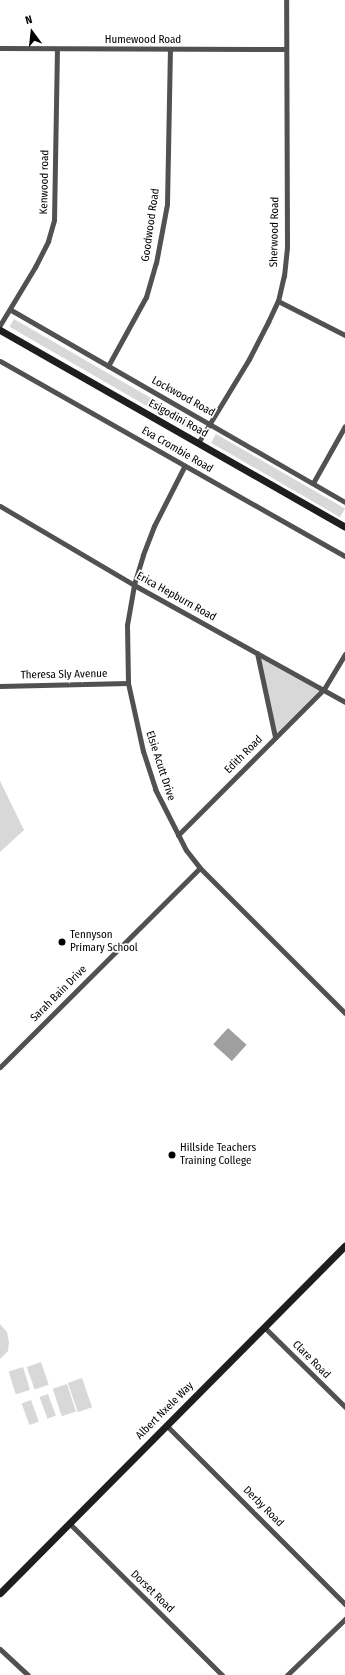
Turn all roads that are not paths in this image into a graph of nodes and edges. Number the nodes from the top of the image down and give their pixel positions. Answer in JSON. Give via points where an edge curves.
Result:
{"nodes":[{"id":1,"x":286,"y":0,"type":"edge"},
{"id":2,"x":0,"y":48,"type":"edge"},
{"id":3,"x":57,"y":49,"type":"junction"},
{"id":4,"x":286,"y":49,"type":"junction"},
{"id":5,"x":170,"y":50,"type":"junction"},
{"id":6,"x":278,"y":301,"type":"junction"},
{"id":7,"x":11,"y":310,"type":"junction"},
{"id":8,"x":0,"y":325,"type":"edge"},
{"id":9,"x":0,"y":330,"type":"edge"},
{"id":10,"x":345,"y":335,"type":"edge"},
{"id":11,"x":0,"y":361,"type":"edge"},
{"id":12,"x":108,"y":366,"type":"junction"},
{"id":13,"x":211,"y":423,"type":"junction"},
{"id":14,"x":345,"y":426,"type":"edge"},
{"id":15,"x":198,"y":443,"type":"junction"},
{"id":16,"x":184,"y":467,"type":"junction"},
{"id":17,"x":313,"y":484,"type":"junction"},
{"id":18,"x":345,"y":502,"type":"edge"},
{"id":19,"x":0,"y":506,"type":"edge"},
{"id":20,"x":345,"y":526,"type":"edge"},
{"id":21,"x":345,"y":556,"type":"edge"},
{"id":22,"x":134,"y":585,"type":"junction"},
{"id":23,"x":257,"y":653,"type":"junction"},
{"id":24,"x":345,"y":654,"type":"edge"},
{"id":25,"x":128,"y":684,"type":"junction"},
{"id":26,"x":0,"y":686,"type":"edge"},
{"id":27,"x":324,"y":689,"type":"junction"},
{"id":28,"x":345,"y":702,"type":"edge"},
{"id":29,"x":275,"y":737,"type":"junction"},
{"id":30,"x":178,"y":835,"type":"junction"},
{"id":31,"x":200,"y":868,"type":"junction"},
{"id":32,"x":345,"y":1013,"type":"edge"},
{"id":33,"x":0,"y":1067,"type":"edge"},
{"id":34,"x":345,"y":1245,"type":"edge"},
{"id":35,"x":264,"y":1327,"type":"junction"},
{"id":36,"x":345,"y":1407,"type":"edge"},
{"id":37,"x":167,"y":1426,"type":"junction"},
{"id":38,"x":69,"y":1523,"type":"junction"},
{"id":39,"x":0,"y":1593,"type":"edge"},
{"id":40,"x":345,"y":1604,"type":"edge"},
{"id":41,"x":345,"y":1619,"type":"edge"},
{"id":42,"x":0,"y":1649,"type":"edge"},
{"id":43,"x":28,"y":1675,"type":"edge"},
{"id":44,"x":222,"y":1675,"type":"edge"},
{"id":45,"x":287,"y":1675,"type":"edge"}],
"edges":[{"from":1,"to":4,"type":"street","name":"Sherwood Road"},
{"from":2,"to":3,"type":"street","name":"Humewood Road"},
{"from":3,"to":5,"type":"street","name":"Humewood Road"},
{"from":3,"to":7,"type":"street","name":"Kenwood road","via":[[54,220],[48,241]]},
{"from":4,"to":5,"type":"street","name":"Humewood Road"},
{"from":4,"to":6,"type":"street","name":"Sherwood Road","via":[[286,247],[284,276]]},
{"from":5,"to":12,"type":"street","name":"Goodwood Road","via":[[167,204],[156,263],[146,297]]},
{"from":6,"to":10,"type":"street"},
{"from":6,"to":13,"type":"street","name":"Sherwood Road","via":[[249,359]]},
{"from":7,"to":8,"type":"street","name":"Kenwood road"},
{"from":7,"to":12,"type":"street","name":"Lockwood Road"},
{"from":9,"to":15,"type":"main road","name":"Esigodini Road"},
{"from":11,"to":16,"type":"street","name":"Eva Crombie Road"},
{"from":12,"to":13,"type":"street","name":"Lockwood Road"},
{"from":13,"to":15,"type":"street","name":"Sherwood Road"},
{"from":13,"to":17,"type":"street","name":"Lockwood Road"},
{"from":14,"to":17,"type":"street"},
{"from":15,"to":20,"type":"main road","name":"Esigodini Road"},
{"from":16,"to":21,"type":"street","name":"Eva Crombie Road"},
{"from":16,"to":22,"type":"street","name":"Elsie Acutt Drive","via":[[154,526]]},
{"from":17,"to":18,"type":"street","name":"Lockwood Road"},
{"from":19,"to":22,"type":"street","name":"Erica Hepburn Road"},
{"from":22,"to":23,"type":"street","name":"Erica Hepburn Road"},
{"from":22,"to":25,"type":"street","name":"Elsie Acutt Drive","via":[[127,625]]},
{"from":23,"to":27,"type":"street","name":"Erica Hepburn Road"},
{"from":23,"to":29,"type":"street"},
{"from":24,"to":27,"type":"street","name":"Edith Road"},
{"from":25,"to":26,"type":"street","name":"Theresa Sly Avenue"},
{"from":25,"to":30,"type":"street","name":"Elsie Acutt Drive","via":[[142,751],[155,789]]},
{"from":27,"to":28,"type":"street","name":"Erica Hepburn Road"},
{"from":27,"to":29,"type":"street","name":"Edith Road"},
{"from":29,"to":30,"type":"street","name":"Edith Road"},
{"from":30,"to":31,"type":"street","name":"Elsie Acutt Drive"},
{"from":31,"to":32,"type":"street","name":"Elsie Acutt Drive"},
{"from":31,"to":33,"type":"street","name":"Sarah Bain Drive"},
{"from":34,"to":35,"type":"main road","name":"Albert Nxele Way"},
{"from":35,"to":36,"type":"street","name":"Clare Road"},
{"from":35,"to":37,"type":"main road","name":"Albert Nxele Way"},
{"from":37,"to":38,"type":"main road","name":"Albert Nxele Way"},
{"from":37,"to":40,"type":"street","name":"Derby Road"},
{"from":38,"to":39,"type":"main road","name":"Albert Nxele Way"},
{"from":38,"to":44,"type":"street","name":"Dorset Road"},
{"from":41,"to":45,"type":"street"},
{"from":42,"to":43,"type":"street"}]}
